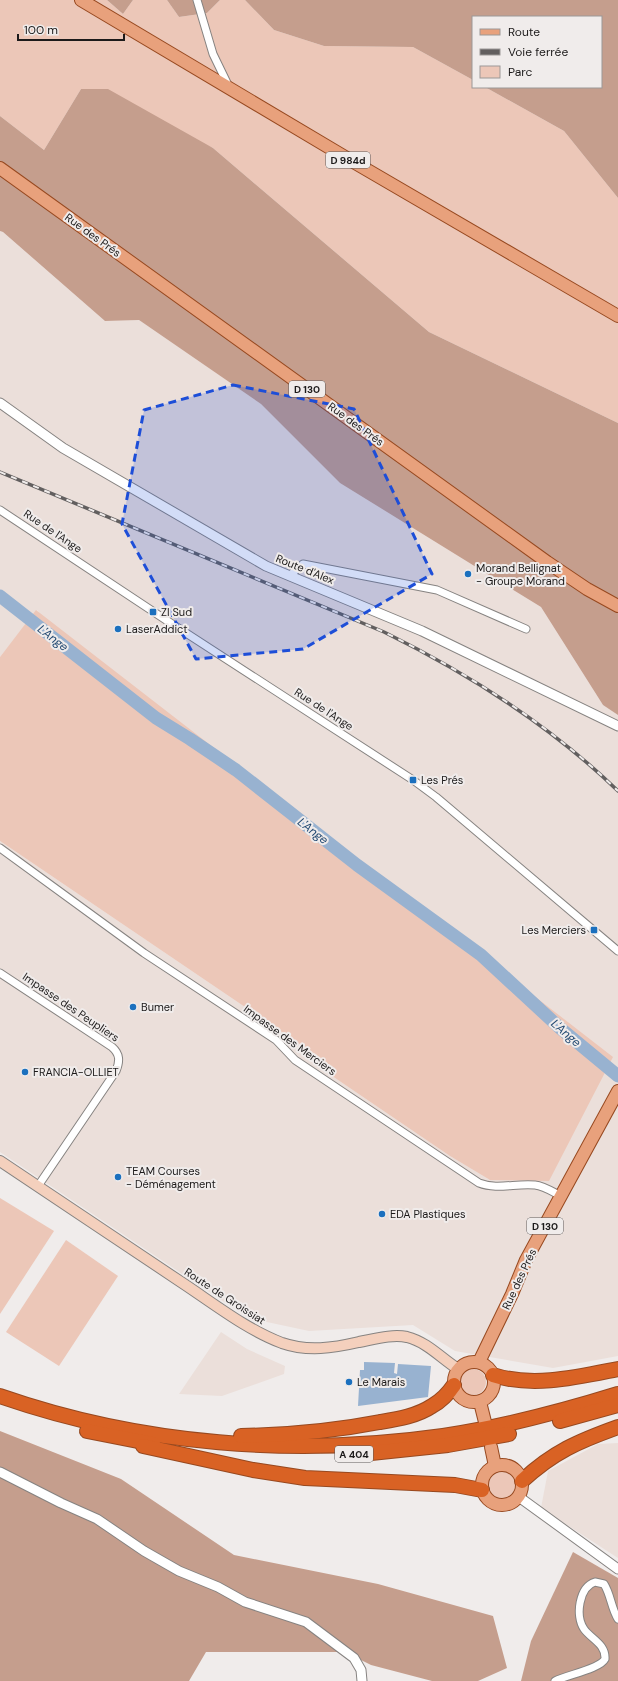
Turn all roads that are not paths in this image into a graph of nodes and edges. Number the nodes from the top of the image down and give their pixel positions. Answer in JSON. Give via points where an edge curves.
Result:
{"nodes":[{"id":1,"x":81,"y":0,"type":"edge"},
{"id":2,"x":197,"y":0,"type":"edge"},
{"id":3,"x":230,"y":89,"type":"junction"},
{"id":4,"x":0,"y":168,"type":"edge"},
{"id":5,"x":618,"y":316,"type":"edge"},
{"id":6,"x":0,"y":403,"type":"edge"},
{"id":7,"x":0,"y":510,"type":"edge"},
{"id":8,"x":290,"y":576,"type":"junction"},
{"id":9,"x":618,"y":606,"type":"edge"},
{"id":10,"x":526,"y":628,"type":"dead end"},
{"id":11,"x":618,"y":726,"type":"edge"},
{"id":12,"x":0,"y":848,"type":"edge"},
{"id":13,"x":618,"y":951,"type":"edge"},
{"id":14,"x":0,"y":973,"type":"edge"},
{"id":15,"x":618,"y":1091,"type":"edge"},
{"id":16,"x":0,"y":1161,"type":"edge"},
{"id":17,"x":38,"y":1186,"type":"junction"},
{"id":18,"x":561,"y":1196,"type":"junction"},
{"id":19,"x":479,"y":1362,"type":"junction"},
{"id":20,"x":458,"y":1369,"type":"junction"},
{"id":21,"x":618,"y":1369,"type":"edge"},
{"id":22,"x":493,"y":1375,"type":"junction"},
{"id":23,"x":454,"y":1385,"type":"junction"},
{"id":24,"x":618,"y":1394,"type":"edge"},
{"id":25,"x":0,"y":1396,"type":"edge"},
{"id":26,"x":480,"y":1402,"type":"junction"},
{"id":27,"x":618,"y":1405,"type":"edge"},
{"id":28,"x":0,"y":1406,"type":"edge"},
{"id":29,"x":485,"y":1422,"type":"dead end"},
{"id":30,"x":618,"y":1427,"type":"edge"},
{"id":31,"x":87,"y":1431,"type":"junction"},
{"id":32,"x":176,"y":1437,"type":"junction"},
{"id":33,"x":491,"y":1447,"type":"dead end"},
{"id":34,"x":495,"y":1466,"type":"junction"},
{"id":35,"x":0,"y":1472,"type":"edge"},
{"id":36,"x":522,"y":1481,"type":"junction"},
{"id":37,"x":482,"y":1490,"type":"junction"},
{"id":38,"x":519,"y":1497,"type":"junction"},
{"id":39,"x":618,"y":1569,"type":"edge"},
{"id":40,"x":618,"y":1619,"type":"edge"},
{"id":41,"x":362,"y":1681,"type":"edge"},
{"id":42,"x":555,"y":1681,"type":"edge"}],
"edges":[{"from":1,"to":3,"type":"main road","number":"D 984d"},
{"from":2,"to":3,"type":"street","via":[[213,54]]},
{"from":3,"to":5,"type":"main road","number":"D 984d"},
{"from":4,"to":9,"type":"main road","name":"Rue des Prés","number":"D 130","via":[[552,566]]},
{"from":6,"to":8,"type":"street","name":"Route d'Alex","via":[[88,464],[266,566]]},
{"from":7,"to":13,"type":"street","name":"Rue de l'Ange","via":[[413,780]]},
{"from":8,"to":10,"type":"street","via":[[302,564],[437,590]]},
{"from":8,"to":11,"type":"street","name":"Route d'Alex","via":[[422,631]]},
{"from":12,"to":18,"type":"street","name":"Impasse des Merciers","via":[[144,953],[276,1040],[295,1060],[479,1183],[489,1186],[534,1185]]},
{"from":14,"to":17,"type":"street","name":"Impasse des Peupliers","via":[[112,1047],[119,1058],[116,1071]]},
{"from":15,"to":18,"type":"main road","name":"Rue des Prés","number":"D 130"},
{"from":16,"to":17,"type":"main road","name":"Route de Groissiat"},
{"from":17,"to":20,"type":"main road","name":"Route de Groissiat","via":[[230,1314],[272,1339],[296,1347],[321,1349],[390,1336],[408,1337],[431,1348]]},
{"from":18,"to":19,"type":"main road","name":"Rue des Prés","number":"D 130","via":[[526,1260]]},
{"from":19,"to":20,"type":"main road","via":[[466,1363]]},
{"from":19,"to":22,"type":"main road"},
{"from":20,"to":23,"type":"main road"},
{"from":21,"to":22,"type":"highway","via":[[546,1380],[510,1380]]},
{"from":22,"to":26,"type":"main road","via":[[492,1390],[489,1396]]},
{"from":23,"to":26,"type":"main road","via":[[462,1399],[472,1403]]},
{"from":23,"to":32,"type":"highway","via":[[443,1399],[425,1410],[364,1426],[296,1434]]},
{"from":24,"to":32,"type":"highway","number":"A 404","via":[[506,1424],[444,1436],[399,1441],[288,1446],[233,1444]]},
{"from":25,"to":32,"type":"highway","number":"A 404","via":[[85,1420]]},
{"from":26,"to":29,"type":"main road"},
{"from":27,"to":31,"type":"highway","number":"A 404","via":[[483,1439],[420,1449],[359,1454],[296,1456],[214,1452]]},
{"from":28,"to":31,"type":"highway","number":"A 404"},
{"from":30,"to":36,"type":"highway","via":[[566,1448],[545,1461]]},
{"from":31,"to":37,"type":"highway","via":[[149,1447],[279,1474],[324,1479],[455,1485]]},
{"from":33,"to":34,"type":"main road"},
{"from":34,"to":36,"type":"main road","via":[[510,1466],[518,1472]]},
{"from":34,"to":37,"type":"main road","via":[[484,1476]]},
{"from":35,"to":41,"type":"street","via":[[97,1519],[179,1571],[218,1587],[245,1602],[306,1622],[354,1658],[361,1670]]},
{"from":36,"to":38,"type":"main road"},
{"from":37,"to":38,"type":"main road","via":[[495,1504],[507,1505]]},
{"from":38,"to":39,"type":"street"},
{"from":40,"to":42,"type":"street","via":[[604,1584],[595,1582],[587,1586],[582,1597],[581,1624],[600,1645],[605,1659],[598,1666]]}]}
